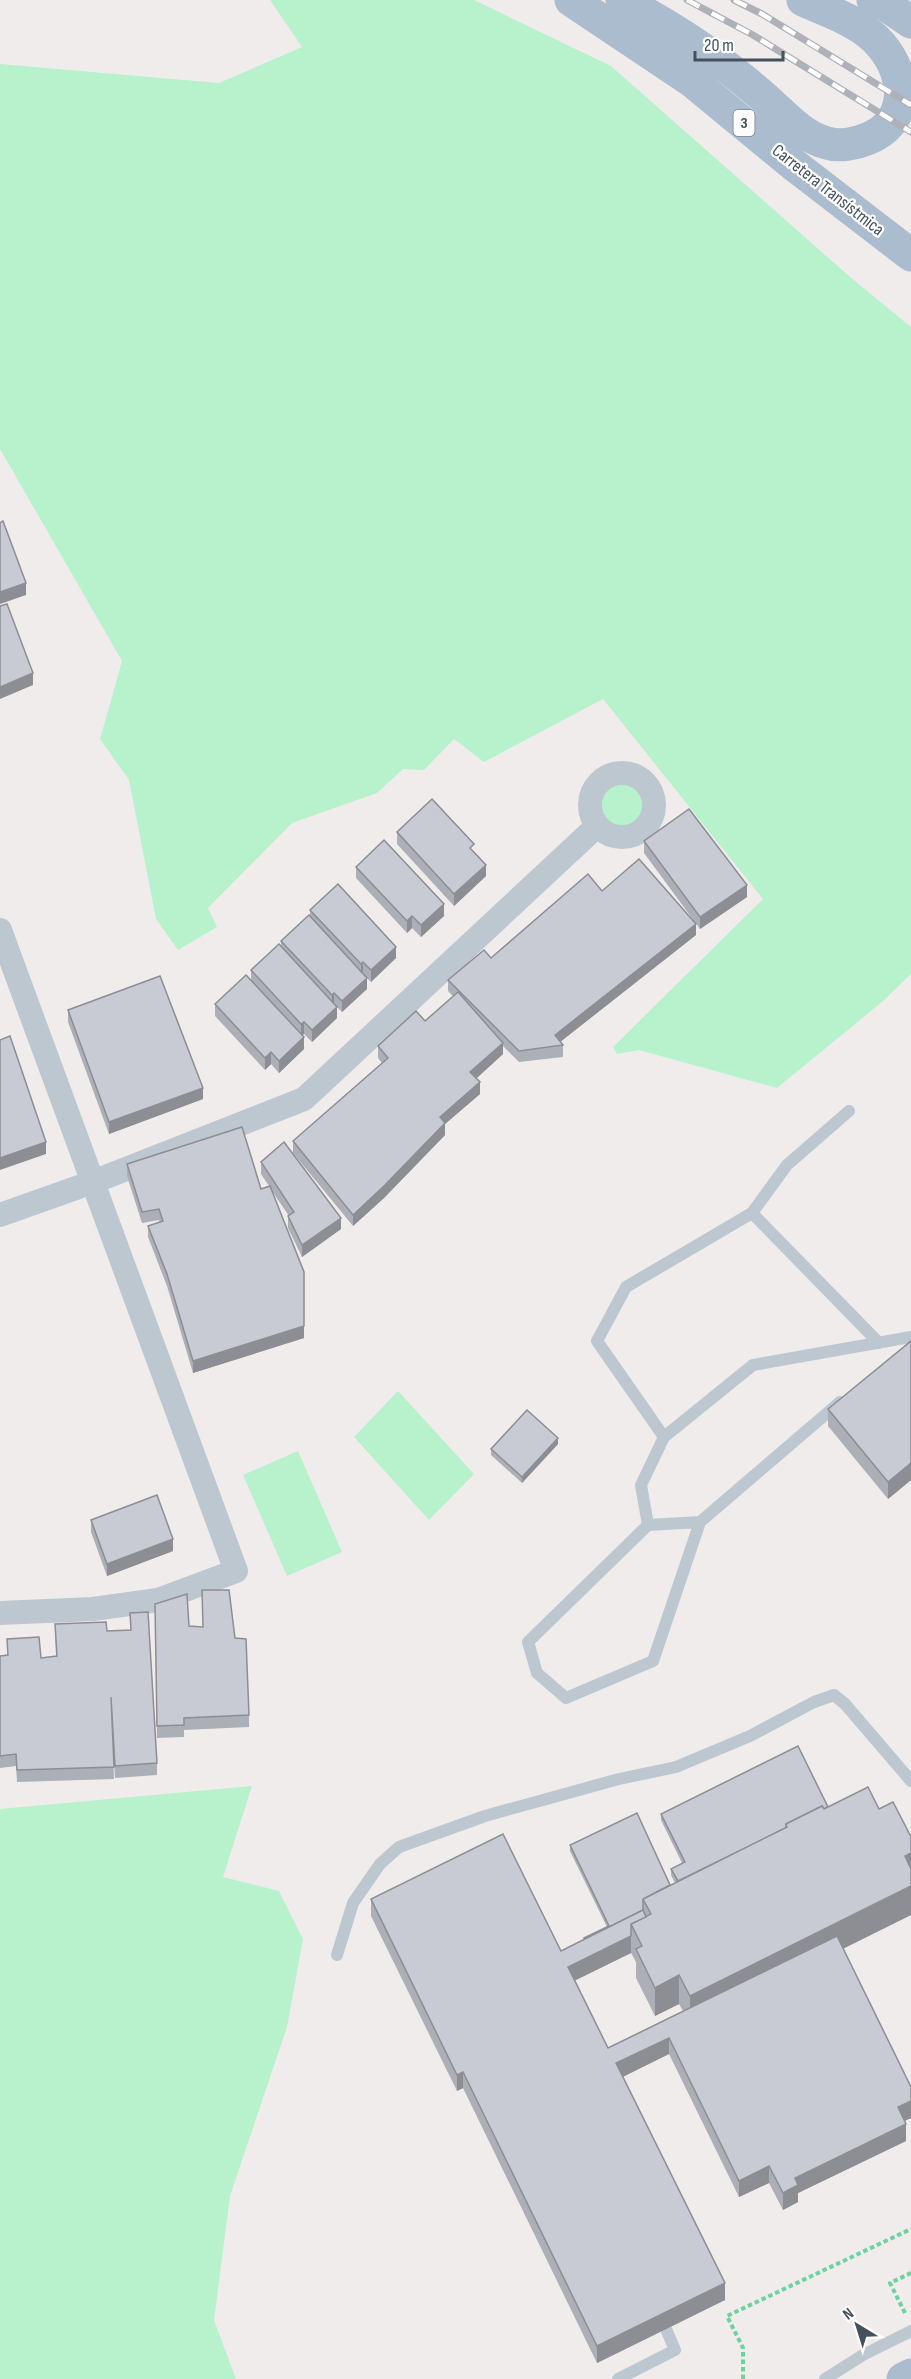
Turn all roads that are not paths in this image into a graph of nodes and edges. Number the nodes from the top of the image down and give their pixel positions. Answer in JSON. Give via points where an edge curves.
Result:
{"nodes":[{"id":1,"x":571,"y":0,"type":"edge"},
{"id":2,"x":622,"y":0,"type":"edge"},
{"id":3,"x":803,"y":0,"type":"edge"},
{"id":4,"x":873,"y":0,"type":"edge"},
{"id":5,"x":911,"y":22,"type":"edge"},
{"id":6,"x":911,"y":255,"type":"edge"},
{"id":7,"x":597,"y":826,"type":"dead end"},
{"id":8,"x":0,"y":930,"type":"edge"},
{"id":9,"x":849,"y":1111,"type":"dead end"},
{"id":10,"x":93,"y":1182,"type":"junction"},
{"id":11,"x":752,"y":1213,"type":"junction"},
{"id":12,"x":0,"y":1215,"type":"edge"},
{"id":13,"x":911,"y":1339,"type":"edge"},
{"id":14,"x":879,"y":1343,"type":"junction"},
{"id":15,"x":893,"y":1356,"type":"edge"},
{"id":16,"x":849,"y":1394,"type":"edge"},
{"id":17,"x":664,"y":1437,"type":"junction"},
{"id":18,"x":700,"y":1522,"type":"junction"},
{"id":19,"x":648,"y":1525,"type":"junction"},
{"id":20,"x":0,"y":1613,"type":"edge"},
{"id":21,"x":911,"y":1781,"type":"edge"},
{"id":22,"x":337,"y":1955,"type":"dead end"},
{"id":23,"x":666,"y":2329,"type":"edge"},
{"id":24,"x":911,"y":2331,"type":"edge"},
{"id":25,"x":911,"y":2375,"type":"edge"},
{"id":26,"x":618,"y":2379,"type":"edge"},
{"id":27,"x":825,"y":2379,"type":"edge"},
{"id":28,"x":903,"y":2379,"type":"edge"}],
"edges":[{"from":1,"to":6,"type":"main road","name":"Carretera Transístmica","number":"3","via":[[692,81]]},
{"from":2,"to":3,"type":"main road","via":[[714,57],[815,139],[842,144],[871,138],[895,118],[900,104],[898,74],[882,45],[864,30]]},
{"from":4,"to":5,"type":"main road"},
{"from":7,"to":10,"type":"street","via":[[304,1099]]},
{"from":8,"to":10,"type":"street"},
{"from":9,"to":11,"type":"lane","via":[[787,1165]]},
{"from":10,"to":12,"type":"street"},
{"from":10,"to":20,"type":"street","via":[[236,1571],[158,1600],[93,1609]]},
{"from":11,"to":14,"type":"lane"},
{"from":11,"to":17,"type":"lane","via":[[626,1287],[597,1341]]},
{"from":13,"to":14,"type":"lane"},
{"from":13,"to":15,"type":"lane"},
{"from":14,"to":17,"type":"lane","via":[[753,1365]]},
{"from":16,"to":18,"type":"lane"},
{"from":17,"to":19,"type":"lane","via":[[641,1485]]},
{"from":18,"to":19,"type":"lane"},
{"from":18,"to":19,"type":"lane","via":[[653,1661],[566,1698],[537,1673],[528,1642]]},
{"from":21,"to":22,"type":"lane","via":[[834,1695],[676,1767],[485,1816],[399,1847],[380,1864],[353,1903]]},
{"from":23,"to":26,"type":"lane","via":[[675,2350]]},
{"from":24,"to":27,"type":"lane"},
{"from":25,"to":28,"type":"main road"}]}
